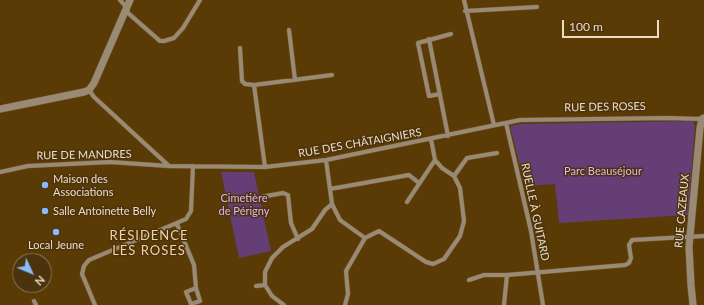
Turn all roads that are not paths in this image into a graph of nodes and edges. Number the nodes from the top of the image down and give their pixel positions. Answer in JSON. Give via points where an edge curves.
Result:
{"nodes":[{"id":1,"x":120,"y":0,"type":"edge"},
{"id":2,"x":130,"y":0,"type":"edge"},
{"id":3,"x":200,"y":0,"type":"edge"},
{"id":4,"x":464,"y":0,"type":"edge"},
{"id":5,"x":537,"y":7,"type":"dead end"},
{"id":6,"x":127,"y":8,"type":"junction"},
{"id":7,"x":465,"y":11,"type":"junction"},
{"id":8,"x":289,"y":30,"type":"dead end"},
{"id":9,"x":451,"y":34,"type":"dead end"},
{"id":10,"x":429,"y":39,"type":"junction"},
{"id":11,"x":240,"y":48,"type":"dead end"},
{"id":12,"x":332,"y":75,"type":"dead end"},
{"id":13,"x":295,"y":80,"type":"junction"},
{"id":14,"x":254,"y":85,"type":"junction"},
{"id":15,"x":90,"y":90,"type":"junction"},
{"id":16,"x":440,"y":94,"type":"junction"},
{"id":17,"x":0,"y":109,"type":"edge"},
{"id":18,"x":703,"y":118,"type":"edge"},
{"id":19,"x":506,"y":123,"type":"junction"},
{"id":20,"x":494,"y":125,"type":"junction"},
{"id":21,"x":448,"y":136,"type":"junction"},
{"id":22,"x":431,"y":139,"type":"junction"},
{"id":23,"x":497,"y":153,"type":"dead end"},
{"id":24,"x":326,"y":160,"type":"junction"},
{"id":25,"x":435,"y":160,"type":"junction"},
{"id":26,"x":168,"y":166,"type":"junction"},
{"id":27,"x":193,"y":166,"type":"junction"},
{"id":28,"x":264,"y":167,"type":"junction"},
{"id":29,"x":0,"y":172,"type":"edge"},
{"id":30,"x":454,"y":176,"type":"junction"},
{"id":31,"x":419,"y":183,"type":"junction"},
{"id":32,"x":330,"y":189,"type":"junction"},
{"id":33,"x":261,"y":197,"type":"dead end"},
{"id":34,"x":407,"y":202,"type":"dead end"},
{"id":35,"x":332,"y":204,"type":"junction"},
{"id":36,"x":177,"y":224,"type":"junction"},
{"id":37,"x":690,"y":235,"type":"junction"},
{"id":38,"x":704,"y":236,"type":"edge"},
{"id":39,"x":365,"y":238,"type":"junction"},
{"id":40,"x":298,"y":239,"type":"junction"},
{"id":41,"x":538,"y":272,"type":"junction"},
{"id":42,"x":506,"y":275,"type":"junction"},
{"id":43,"x":469,"y":280,"type":"dead end"},
{"id":44,"x":265,"y":285,"type":"junction"},
{"id":45,"x":256,"y":286,"type":"dead end"},
{"id":46,"x":196,"y":288,"type":"dead end"},
{"id":47,"x":95,"y":305,"type":"edge"},
{"id":48,"x":284,"y":305,"type":"edge"},
{"id":49,"x":345,"y":305,"type":"edge"},
{"id":50,"x":504,"y":305,"type":"edge"},
{"id":51,"x":543,"y":305,"type":"edge"},
{"id":52,"x":694,"y":305,"type":"edge"}],
"edges":[{"from":1,"to":6,"type":"street"},
{"from":2,"to":6,"type":"street"},
{"from":3,"to":6,"type":"street","via":[[183,28],[174,38],[164,41],[160,41],[128,13]]},
{"from":4,"to":7,"type":"street"},
{"from":5,"to":7,"type":"street"},
{"from":6,"to":15,"type":"street"},
{"from":7,"to":20,"type":"street"},
{"from":8,"to":13,"type":"street"},
{"from":9,"to":10,"type":"street"},
{"from":10,"to":16,"type":"street"},
{"from":10,"to":16,"type":"street","via":[[418,43],[430,96]]},
{"from":11,"to":14,"type":"street","via":[[242,81]]},
{"from":12,"to":13,"type":"street"},
{"from":13,"to":14,"type":"street"},
{"from":14,"to":28,"type":"street"},
{"from":15,"to":17,"type":"street"},
{"from":15,"to":26,"type":"street","via":[[94,97]]},
{"from":16,"to":21,"type":"street"},
{"from":18,"to":19,"type":"street","name":"RUE DES ROSES","via":[[520,120]]},
{"from":18,"to":37,"type":"street","name":"RUE CAZEAUX"},
{"from":19,"to":20,"type":"street","name":"RUE DES CHÂTAIGNIERS"},
{"from":19,"to":41,"type":"street","name":"RUELLE À GUITARD"},
{"from":20,"to":21,"type":"street","name":"RUE DES CHÂTAIGNIERS"},
{"from":21,"to":22,"type":"street","name":"RUE DES CHÂTAIGNIERS"},
{"from":22,"to":24,"type":"street","name":"RUE DES CHÂTAIGNIERS"},
{"from":22,"to":25,"type":"street"},
{"from":23,"to":30,"type":"street","via":[[467,158]]},
{"from":24,"to":28,"type":"street","name":"RUE DES CHÂTAIGNIERS"},
{"from":24,"to":32,"type":"street"},
{"from":25,"to":30,"type":"street"},
{"from":25,"to":31,"type":"street"},
{"from":26,"to":27,"type":"street","name":"RUE DES CHÂTAIGNIERS"},
{"from":26,"to":29,"type":"street","name":"RUE DE MANDRES","via":[[129,162],[69,163],[28,166]]},
{"from":27,"to":28,"type":"street","name":"RUE DES CHÂTAIGNIERS"},
{"from":27,"to":36,"type":"street","via":[[191,211],[186,219]]},
{"from":30,"to":39,"type":"street","via":[[460,188],[464,221],[460,236],[444,259],[433,264],[426,262],[379,231]]},
{"from":31,"to":32,"type":"street","via":[[409,175]]},
{"from":31,"to":34,"type":"street"},
{"from":32,"to":35,"type":"street"},
{"from":33,"to":40,"type":"street","via":[[283,193],[288,195],[291,222]]},
{"from":35,"to":39,"type":"street","via":[[340,220]]},
{"from":35,"to":40,"type":"street","via":[[312,229]]},
{"from":36,"to":46,"type":"street","via":[[194,265]]},
{"from":36,"to":47,"type":"street","via":[[89,260],[82,274]]},
{"from":37,"to":38,"type":"street"},
{"from":37,"to":41,"type":"street","via":[[632,240],[629,245],[631,258],[626,265]]},
{"from":37,"to":52,"type":"street","name":"RUE CAZEAUX","via":[[689,266]]},
{"from":39,"to":49,"type":"street","via":[[346,271],[348,294]]},
{"from":40,"to":44,"type":"street","via":[[283,247],[272,258],[265,272]]},
{"from":41,"to":42,"type":"street"},
{"from":41,"to":51,"type":"street","name":"RUELLE À GUITARD"},
{"from":42,"to":43,"type":"street","via":[[484,275]]},
{"from":42,"to":50,"type":"street"},
{"from":44,"to":45,"type":"street"},
{"from":44,"to":48,"type":"street","via":[[272,296]]}]}
